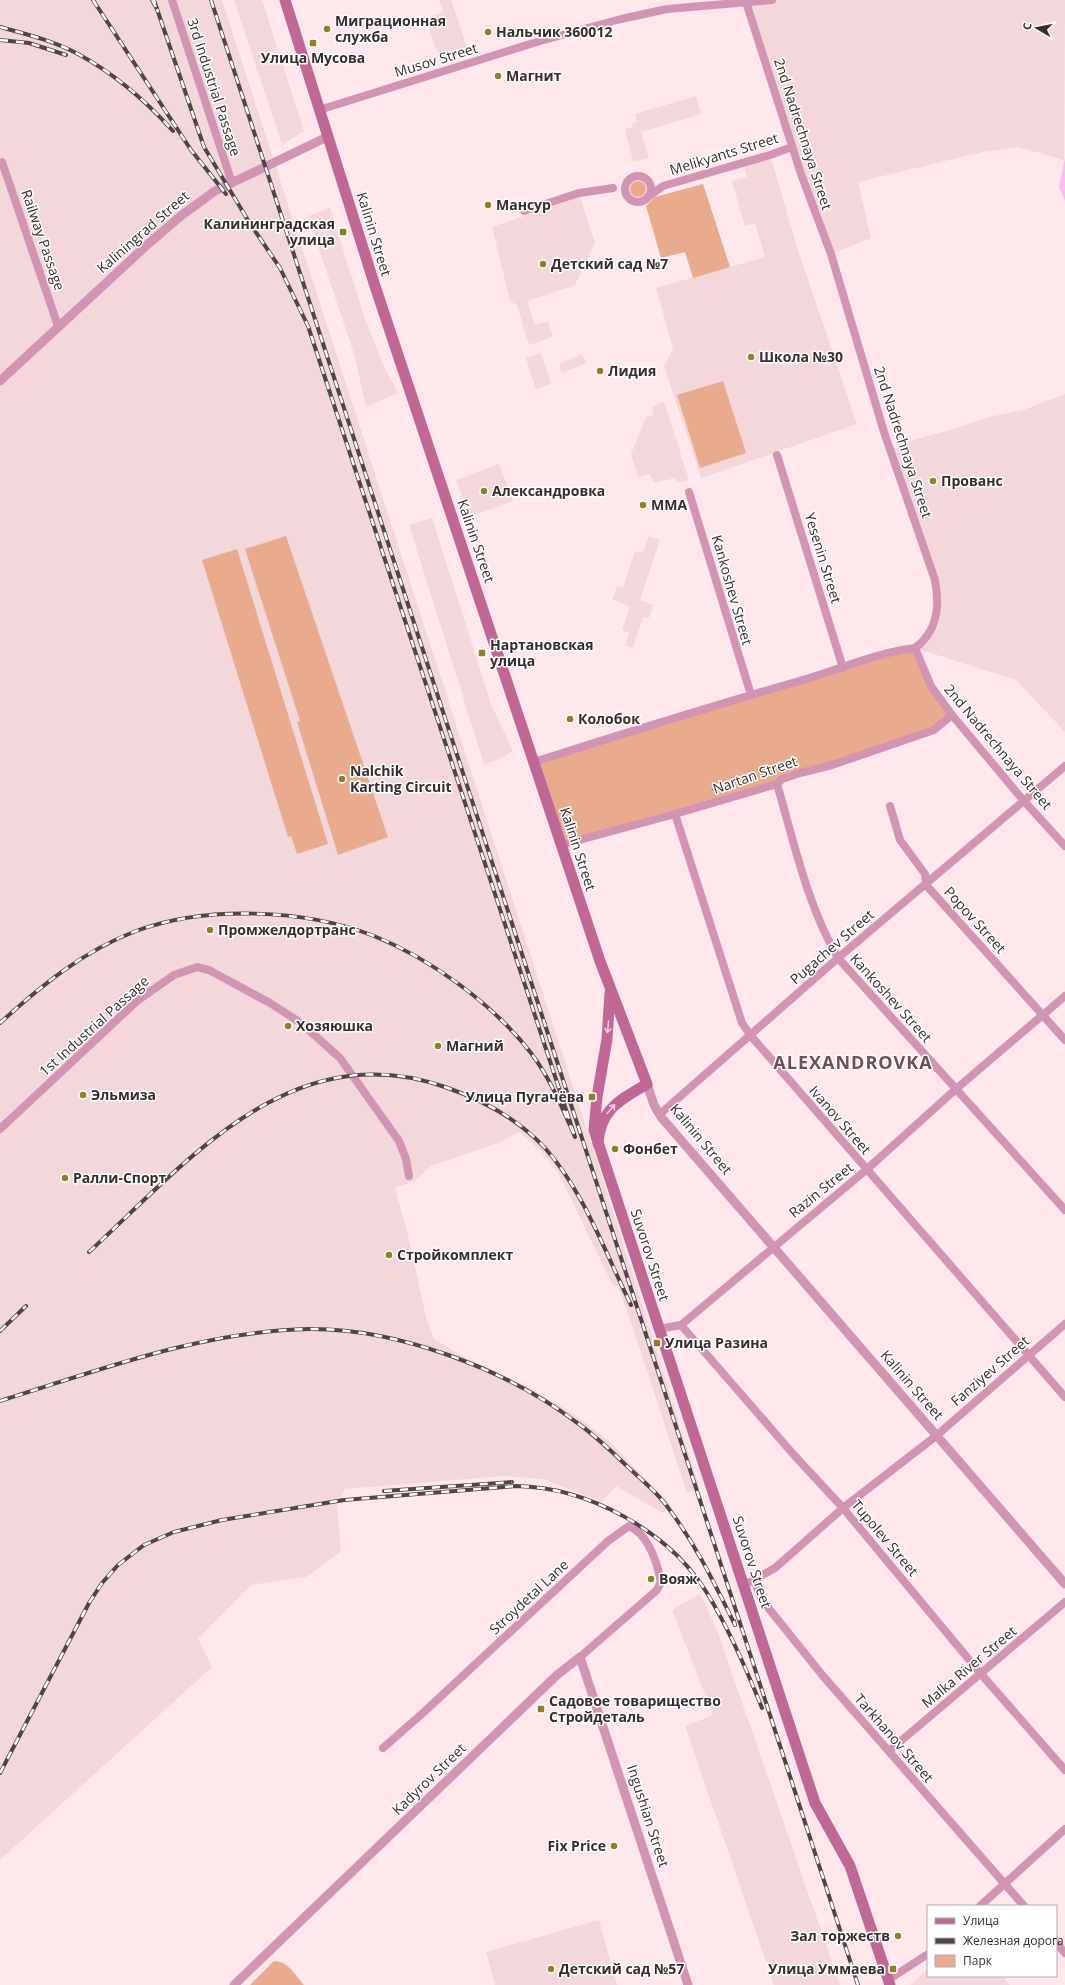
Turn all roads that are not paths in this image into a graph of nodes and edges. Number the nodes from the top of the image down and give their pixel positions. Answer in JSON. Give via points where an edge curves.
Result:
{"nodes":[{"id":1,"x":172,"y":0,"type":"edge"},
{"id":2,"x":285,"y":0,"type":"edge"},
{"id":3,"x":772,"y":0,"type":"edge"},
{"id":4,"x":720,"y":2,"type":"edge"},
{"id":5,"x":746,"y":2,"type":"junction"},
{"id":6,"x":319,"y":110,"type":"junction"},
{"id":7,"x":327,"y":137,"type":"junction"},
{"id":8,"x":792,"y":147,"type":"junction"},
{"id":9,"x":2,"y":162,"type":"dead end"},
{"id":10,"x":628,"y":181,"type":"junction"},
{"id":11,"x":232,"y":183,"type":"junction"},
{"id":12,"x":649,"y":183,"type":"junction"},
{"id":13,"x":663,"y":186,"type":"junction"},
{"id":14,"x":613,"y":188,"type":"junction"},
{"id":15,"x":626,"y":195,"type":"junction"},
{"id":16,"x":648,"y":197,"type":"junction"},
{"id":17,"x":524,"y":211,"type":"dead end"},
{"id":18,"x":58,"y":326,"type":"junction"},
{"id":19,"x":0,"y":381,"type":"edge"},
{"id":20,"x":777,"y":456,"type":"dead end"},
{"id":21,"x":689,"y":492,"type":"dead end"},
{"id":22,"x":915,"y":648,"type":"junction"},
{"id":23,"x":843,"y":668,"type":"junction"},
{"id":24,"x":751,"y":695,"type":"junction"},
{"id":25,"x":952,"y":716,"type":"junction"},
{"id":26,"x":534,"y":762,"type":"junction"},
{"id":27,"x":1065,"y":766,"type":"edge"},
{"id":28,"x":777,"y":784,"type":"junction"},
{"id":29,"x":1023,"y":800,"type":"junction"},
{"id":30,"x":890,"y":806,"type":"dead end"},
{"id":31,"x":675,"y":814,"type":"junction"},
{"id":32,"x":561,"y":845,"type":"junction"},
{"id":33,"x":1065,"y":846,"type":"edge"},
{"id":34,"x":926,"y":885,"type":"junction"},
{"id":35,"x":838,"y":958,"type":"junction"},
{"id":36,"x":611,"y":988,"type":"junction"},
{"id":37,"x":1065,"y":996,"type":"edge"},
{"id":38,"x":1043,"y":1015,"type":"junction"},
{"id":39,"x":751,"y":1036,"type":"junction"},
{"id":40,"x":1065,"y":1040,"type":"edge"},
{"id":41,"x":647,"y":1084,"type":"junction"},
{"id":42,"x":956,"y":1089,"type":"junction"},
{"id":43,"x":660,"y":1114,"type":"junction"},
{"id":44,"x":0,"y":1129,"type":"edge"},
{"id":45,"x":598,"y":1144,"type":"junction"},
{"id":46,"x":866,"y":1170,"type":"junction"},
{"id":47,"x":409,"y":1176,"type":"dead end"},
{"id":48,"x":1065,"y":1210,"type":"edge"},
{"id":49,"x":773,"y":1247,"type":"junction"},
{"id":50,"x":1065,"y":1324,"type":"edge"},
{"id":51,"x":681,"y":1325,"type":"junction"},
{"id":52,"x":659,"y":1329,"type":"junction"},
{"id":53,"x":1028,"y":1355,"type":"junction"},
{"id":54,"x":1065,"y":1396,"type":"edge"},
{"id":55,"x":936,"y":1436,"type":"junction"},
{"id":56,"x":843,"y":1508,"type":"junction"},
{"id":57,"x":754,"y":1580,"type":"junction"},
{"id":58,"x":1065,"y":1584,"type":"edge"},
{"id":59,"x":744,"y":1585,"type":"junction"},
{"id":60,"x":647,"y":1598,"type":"joint"},
{"id":61,"x":1065,"y":1602,"type":"edge"},
{"id":62,"x":580,"y":1657,"type":"junction"},
{"id":63,"x":981,"y":1674,"type":"junction"},
{"id":64,"x":383,"y":1748,"type":"dead end"},
{"id":65,"x":889,"y":1751,"type":"junction"},
{"id":66,"x":1065,"y":1770,"type":"edge"},
{"id":67,"x":1065,"y":1830,"type":"edge"},
{"id":68,"x":1004,"y":1883,"type":"junction"},
{"id":69,"x":981,"y":1905,"type":"edge"},
{"id":70,"x":1023,"y":1905,"type":"edge"},
{"id":71,"x":1057,"y":1944,"type":"edge"},
{"id":72,"x":1065,"y":1953,"type":"edge"},
{"id":73,"x":927,"y":1955,"type":"edge"},
{"id":74,"x":889,"y":1982,"type":"edge"},
{"id":75,"x":234,"y":1985,"type":"edge"},
{"id":76,"x":688,"y":1985,"type":"edge"}],
"edges":[{"from":1,"to":11,"type":"street","name":"3rd Industrial Passage"},
{"from":2,"to":6,"type":"main road","name":"Kalinin Street"},
{"from":3,"to":5,"type":"street","name":"Musov Street"},
{"from":4,"to":5,"type":"street","name":"Musov Street"},
{"from":4,"to":6,"type":"street","name":"Musov Street","via":[[667,9],[621,19],[540,41]]},
{"from":5,"to":8,"type":"street","name":"2nd Nadrechnaya Street"},
{"from":6,"to":7,"type":"main road","name":"Kalinin Street"},
{"from":7,"to":11,"type":"street","name":"Kaliningrad Street"},
{"from":7,"to":26,"type":"main road","name":"Kalinin Street"},
{"from":8,"to":13,"type":"street","name":"Melikyants Street"},
{"from":8,"to":22,"type":"street","name":"2nd Nadrechnaya Street","via":[[830,254],[884,432],[935,580],[937,601],[931,633]]},
{"from":9,"to":18,"type":"street","name":"Railway Passage"},
{"from":10,"to":12,"type":"street","via":[[637,176]]},
{"from":10,"to":14,"type":"street"},
{"from":10,"to":15,"type":"street"},
{"from":11,"to":18,"type":"street","name":"Kaliningrad Street","via":[[215,191],[182,216]]},
{"from":12,"to":13,"type":"street"},
{"from":12,"to":16,"type":"street"},
{"from":13,"to":16,"type":"street"},
{"from":14,"to":15,"type":"street"},
{"from":14,"to":17,"type":"street","via":[[579,194]]},
{"from":15,"to":16,"type":"street","via":[[638,202]]},
{"from":18,"to":19,"type":"street","name":"Kaliningrad Street"},
{"from":20,"to":23,"type":"street","name":"Yesenin Street"},
{"from":21,"to":24,"type":"street","name":"Kankoshev Street"},
{"from":22,"to":23,"type":"street","via":[[899,650]]},
{"from":22,"to":25,"type":"street","name":"2nd Nadrechnaya Street","via":[[931,686]]},
{"from":23,"to":24,"type":"street"},
{"from":24,"to":26,"type":"street","via":[[660,721]]},
{"from":25,"to":28,"type":"street","name":"Nartan Street","via":[[934,730],[832,765],[782,779]]},
{"from":25,"to":29,"type":"street","name":"2nd Nadrechnaya Street"},
{"from":26,"to":32,"type":"main road","name":"Kalinin Street"},
{"from":27,"to":29,"type":"street","name":"Pugachev Street"},
{"from":28,"to":31,"type":"street","name":"Nartan Street"},
{"from":28,"to":35,"type":"street","name":"Kankoshev Street","via":[[810,895],[828,941]]},
{"from":29,"to":33,"type":"street","name":"2nd Nadrechnaya Street"},
{"from":29,"to":34,"type":"street","name":"Pugachev Street"},
{"from":30,"to":34,"type":"street","name":"Popov Street","via":[[900,840],[925,874]]},
{"from":31,"to":32,"type":"street","name":"Nartan Street"},
{"from":31,"to":39,"type":"street","name":"Ivanov Street","via":[[742,1023]]},
{"from":32,"to":36,"type":"main road","name":"Kalinin Street"},
{"from":34,"to":35,"type":"street","name":"Pugachev Street"},
{"from":34,"to":38,"type":"street","name":"Popov Street"},
{"from":35,"to":39,"type":"street","name":"Pugachev Street"},
{"from":35,"to":42,"type":"street","name":"Kankoshev Street"},
{"from":36,"to":41,"type":"main road","name":"Kalinin Street"},
{"from":36,"to":45,"type":"main road","name":"Suvorov Street","one_way":true,"via":[[607,1039],[594,1123]]},
{"from":37,"to":38,"type":"street","name":"Razin Street"},
{"from":38,"to":40,"type":"street","name":"Popov Street"},
{"from":38,"to":42,"type":"street","name":"Razin Street"},
{"from":39,"to":43,"type":"street","name":"Pugachev Street"},
{"from":39,"to":46,"type":"street","name":"Ivanov Street"},
{"from":41,"to":43,"type":"street","name":"Kalinin Street"},
{"from":45,"to":41,"type":"main road","one_way":true,"via":[[599,1131],[609,1111],[617,1102]]},
{"from":42,"to":46,"type":"street","name":"Razin Street"},
{"from":42,"to":48,"type":"street","name":"Kankoshev Street"},
{"from":43,"to":49,"type":"street","name":"Kalinin Street"},
{"from":44,"to":47,"type":"street","name":"1st Industrial Passage","via":[[137,1001],[174,975],[197,967],[209,970],[270,1003],[301,1023],[340,1058],[398,1141],[406,1159]]},
{"from":45,"to":52,"type":"main road","name":"Suvorov Street"},
{"from":46,"to":49,"type":"street","name":"Razin Street"},
{"from":46,"to":53,"type":"street","name":"Ivanov Street"},
{"from":49,"to":51,"type":"street","name":"Razin Street"},
{"from":49,"to":55,"type":"street","name":"Kalinin Street"},
{"from":50,"to":53,"type":"street","name":"Fanziyev Street"},
{"from":51,"to":52,"type":"street","name":"Razin Street"},
{"from":51,"to":56,"type":"street","name":"Tupolev Street"},
{"from":52,"to":59,"type":"main road","name":"Suvorov Street"},
{"from":53,"to":54,"type":"street","name":"Ivanov Street"},
{"from":53,"to":55,"type":"street","name":"Fanziyev Street"},
{"from":55,"to":56,"type":"street","name":"Fanziyev Street"},
{"from":55,"to":58,"type":"street","name":"Kalinin Street"},
{"from":56,"to":57,"type":"street","name":"Fanziyev Street","via":[[775,1568]]},
{"from":56,"to":63,"type":"street","name":"Tupolev Street"},
{"from":57,"to":59,"type":"street","name":"Fanziyev Street"},
{"from":57,"to":65,"type":"street","name":"Tarkhanov Street","via":[[762,1600],[823,1676]]},
{"from":59,"to":74,"type":"main road","name":"Suvorov Street","via":[[815,1803],[850,1866]]},
{"from":60,"to":62,"type":"street","name":"Kadyrov Street"},
{"from":60,"to":64,"type":"street","name":"Stroydetal Lane","via":[[657,1590],[661,1582],[659,1569],[646,1542],[629,1526],[608,1541]]},
{"from":61,"to":63,"type":"street","name":"Malka River Street"},
{"from":62,"to":75,"type":"street","name":"Kadyrov Street","via":[[557,1675]]},
{"from":62,"to":76,"type":"street","name":"Ingushian Street"},
{"from":63,"to":65,"type":"street","name":"Malka River Street"},
{"from":63,"to":66,"type":"street","name":"Tupolev Street"},
{"from":65,"to":68,"type":"street","name":"Tarkhanov Street"},
{"from":67,"to":68,"type":"street"},
{"from":68,"to":69,"type":"street"},
{"from":68,"to":70,"type":"street","name":"Tarkhanov Street"},
{"from":71,"to":72,"type":"street"},
{"from":73,"to":74,"type":"street"}]}
